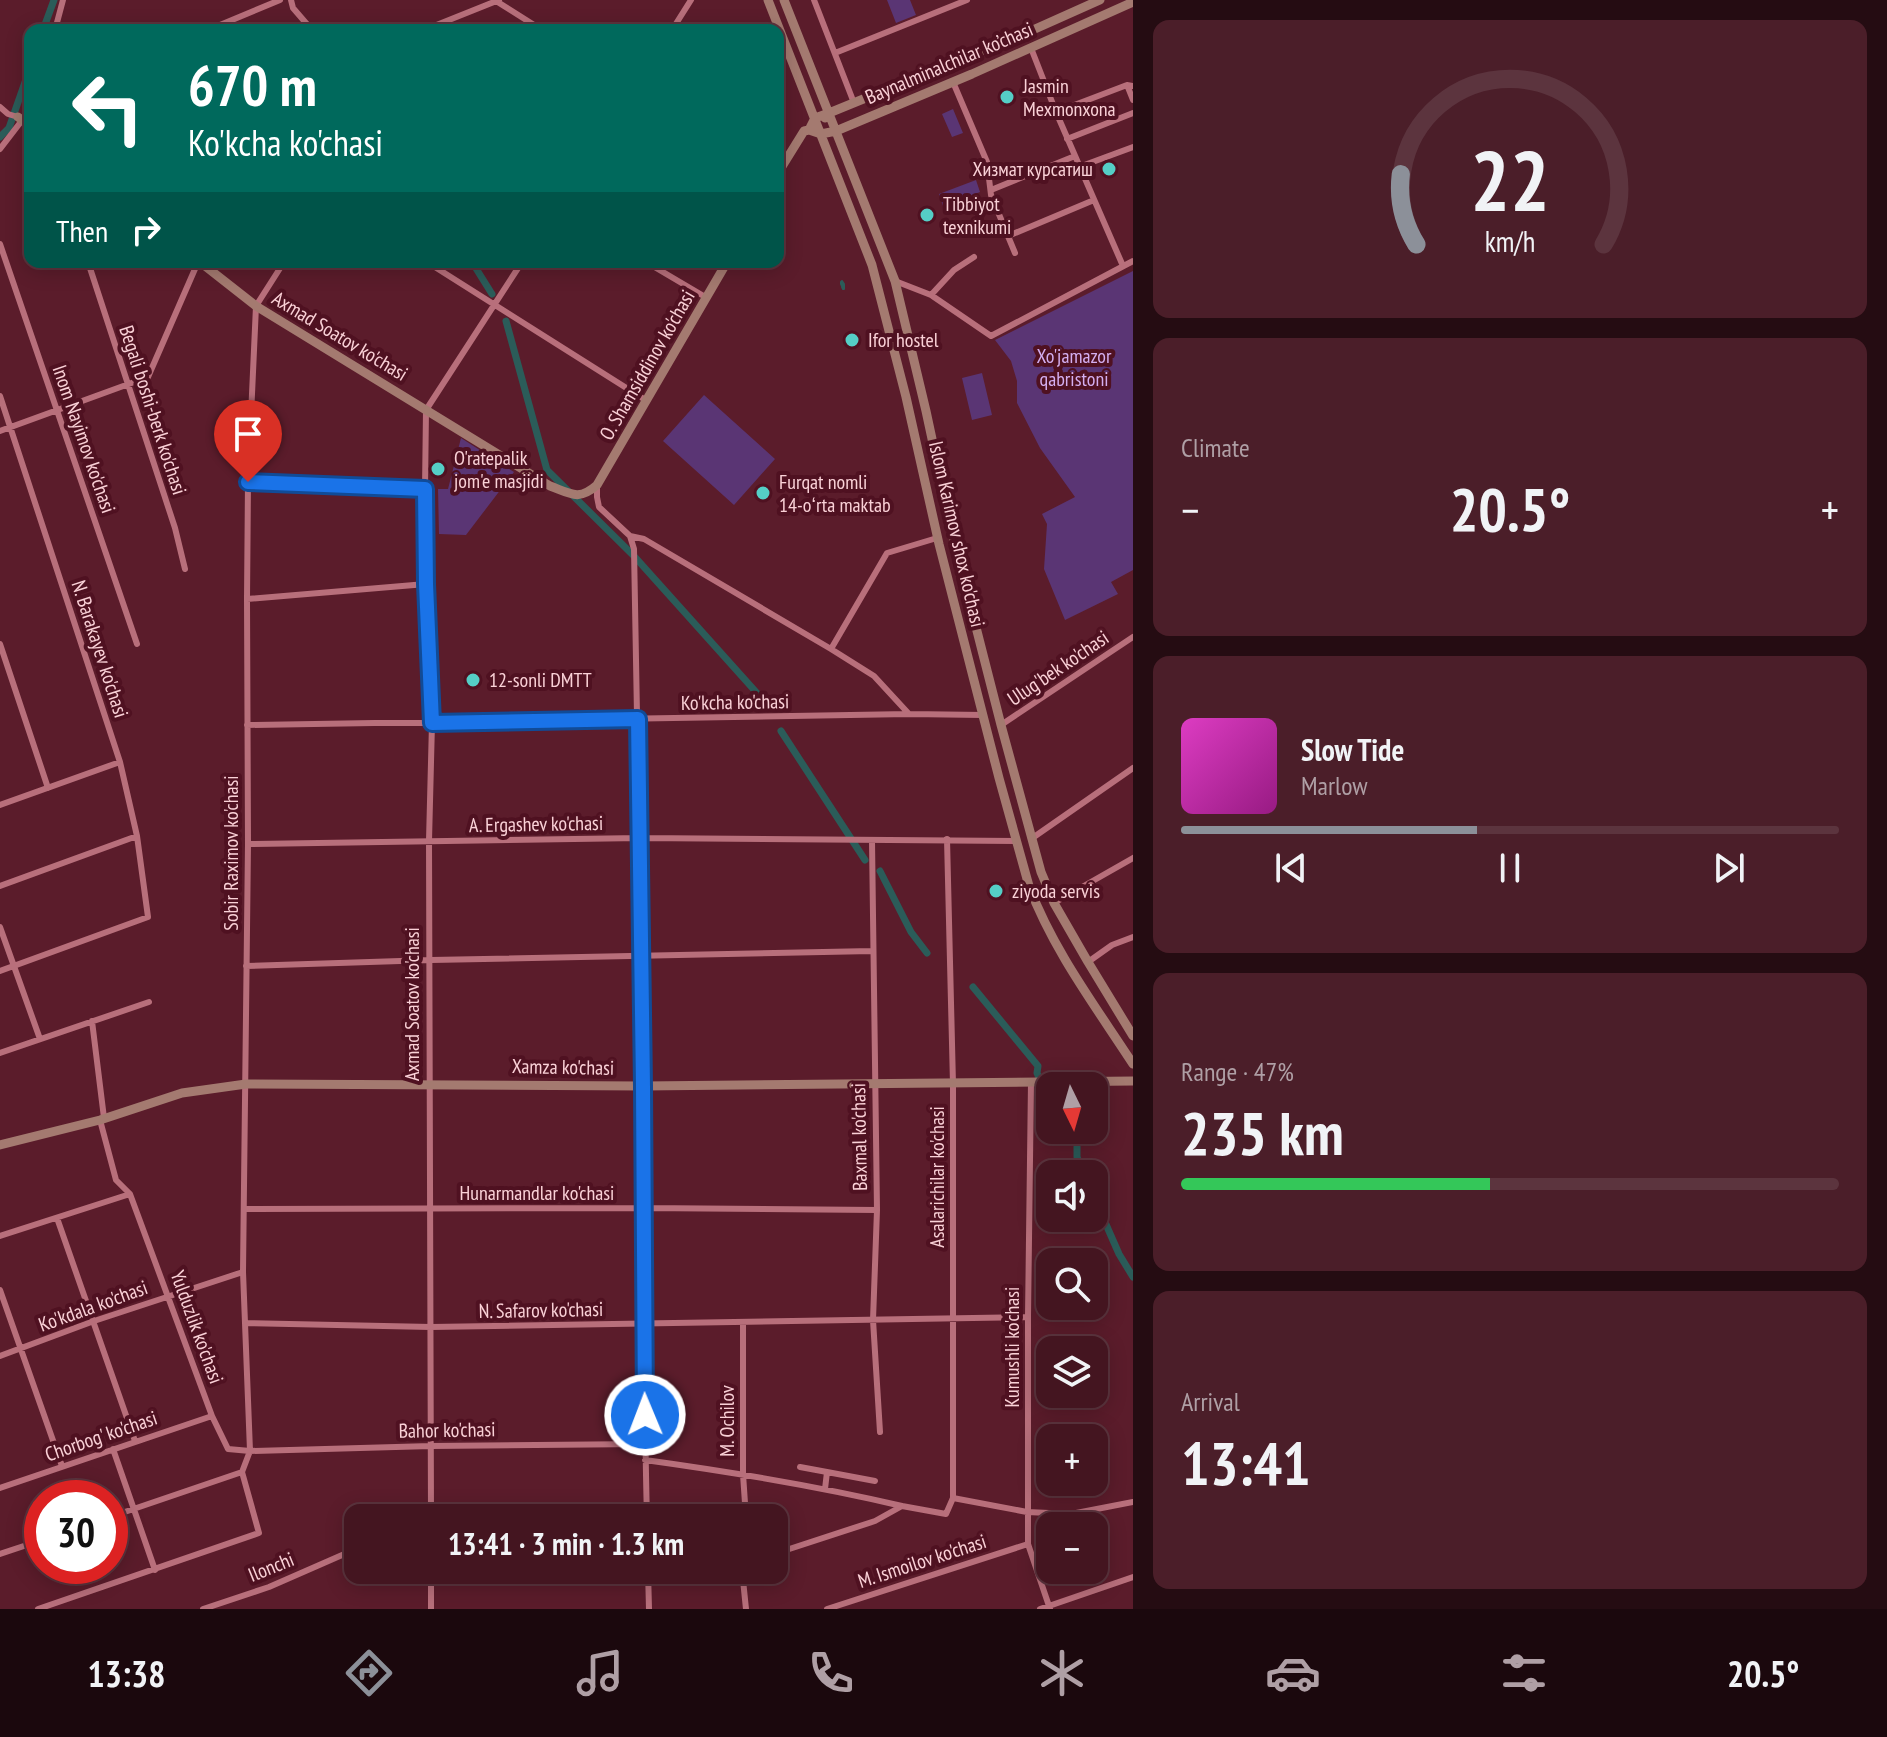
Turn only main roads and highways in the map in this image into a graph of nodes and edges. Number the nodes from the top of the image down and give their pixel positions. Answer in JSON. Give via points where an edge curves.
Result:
{"nodes":[{"id":1,"x":768,"y":0,"type":"edge"},
{"id":2,"x":784,"y":0,"type":"edge"},
{"id":3,"x":1100,"y":0,"type":"edge"},
{"id":4,"x":1133,"y":2,"type":"edge"},
{"id":5,"x":778,"y":24,"type":"edge"},
{"id":6,"x":784,"y":40,"type":"edge"},
{"id":7,"x":829,"y":113,"type":"junction"},
{"id":8,"x":815,"y":118,"type":"junction"},
{"id":9,"x":809,"y":130,"type":"junction"},
{"id":10,"x":836,"y":131,"type":"junction"},
{"id":11,"x":823,"y":136,"type":"junction"},
{"id":12,"x":784,"y":163,"type":"edge"},
{"id":13,"x":207,"y":268,"type":"edge"},
{"id":14,"x":724,"y":268,"type":"edge"},
{"id":15,"x":940,"y":476,"type":"junction"},
{"id":16,"x":925,"y":479,"type":"junction"},
{"id":17,"x":571,"y":494,"type":"joint"},
{"id":18,"x":938,"y":541,"type":"junction"},
{"id":19,"x":954,"y":541,"type":"junction"},
{"id":20,"x":1132,"y":1031,"type":"edge"},
{"id":21,"x":1133,"y":1064,"type":"edge"},
{"id":22,"x":1133,"y":1081,"type":"edge"},
{"id":23,"x":0,"y":1145,"type":"edge"}],
"edges":[{"from":1,"to":5,"type":"main road","name":"Islom Karimov shox ko'chasi"},
{"from":2,"to":7,"type":"main road","name":"Islom Karimov shox ko'chasi"},
{"from":3,"to":7,"type":"main road","name":"Baynalminalchilar ko’chasi"},
{"from":4,"to":10,"type":"main road","name":"Baynalminalchilar ko’chasi"},
{"from":6,"to":8,"type":"main road","name":"Islom Karimov shox ko'chasi"},
{"from":7,"to":8,"type":"main road","name":"Baynalminalchilar ko’chasi"},
{"from":7,"to":10,"type":"main road","name":"Islom Karimov shox ko'chasi"},
{"from":7,"to":11,"type":"main road"},
{"from":8,"to":9,"type":"main road"},
{"from":8,"to":11,"type":"main road","name":"Islom Karimov shox ko'chasi"},
{"from":9,"to":11,"type":"main road"},
{"from":9,"to":12,"type":"main road"},
{"from":10,"to":11,"type":"main road","name":"Baynalminalchilar ko’chasi"},
{"from":10,"to":15,"type":"main road","name":"Islom Karimov shox ko'chasi","via":[[895,281]]},
{"from":11,"to":16,"type":"main road","name":"Islom Karimov shox ko'chasi","via":[[872,265]]},
{"from":13,"to":17,"type":"main road","name":"Axmad Soatov ko'chasi","via":[[256,306]]},
{"from":14,"to":17,"type":"main road","name":"O. Shamsiddinov ko'chasi","via":[[597,485],[586,494]]},
{"from":15,"to":16,"type":"main road","via":[[934,484]]},
{"from":15,"to":19,"type":"main road","name":"Islom Karimov shox ko'chasi"},
{"from":16,"to":18,"type":"main road","name":"Islom Karimov shox ko'chasi"},
{"from":18,"to":19,"type":"main road","via":[[949,536]]},
{"from":18,"to":21,"type":"main road","name":"Islom Karimov shox ko'chasi","via":[[1035,901]]},
{"from":19,"to":20,"type":"main road","name":"Islom Karimov shox ko'chasi","via":[[1041,872],[1054,903]]},
{"from":22,"to":23,"type":"main road","name":"Xamza ko'chasi","via":[[246,1084],[182,1093]]}]}
